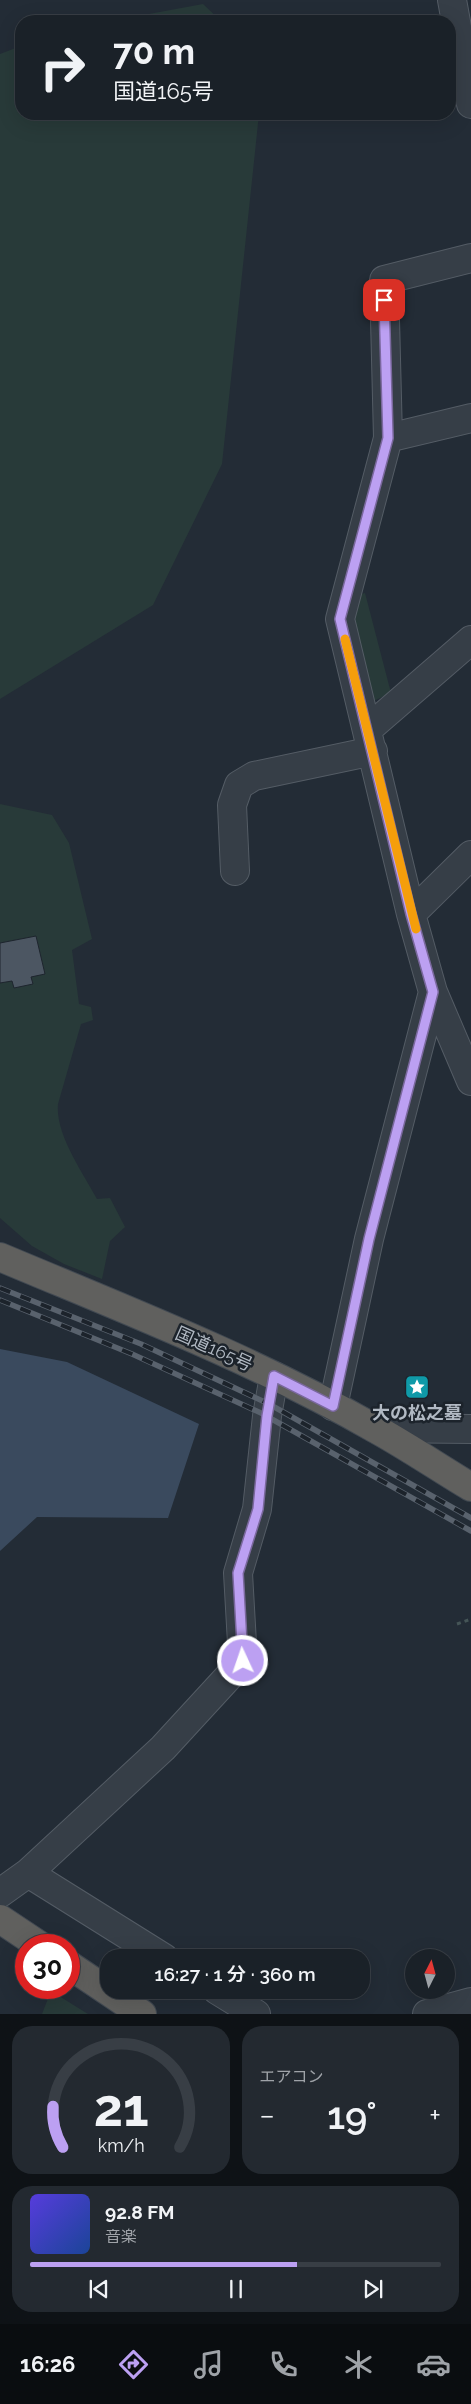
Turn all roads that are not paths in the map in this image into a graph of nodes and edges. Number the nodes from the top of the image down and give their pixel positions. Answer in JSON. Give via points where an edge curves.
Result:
{"nodes":[{"id":1,"x":452,"y":0,"type":"edge"},
{"id":2,"x":455,"y":15,"type":"edge"},
{"id":3,"x":456,"y":22,"type":"edge"},
{"id":4,"x":471,"y":104,"type":"edge"},
{"id":5,"x":471,"y":258,"type":"edge"},
{"id":6,"x":471,"y":418,"type":"edge"},
{"id":7,"x":388,"y":438,"type":"junction"},
{"id":8,"x":471,"y":640,"type":"edge"},
{"id":9,"x":370,"y":741,"type":"junction"},
{"id":10,"x":471,"y":855,"type":"edge"},
{"id":11,"x":234,"y":871,"type":"dead end"},
{"id":12,"x":411,"y":914,"type":"junction"},
{"id":13,"x":433,"y":992,"type":"junction"},
{"id":14,"x":471,"y":1081,"type":"edge"},
{"id":15,"x":0,"y":1257,"type":"edge"},
{"id":16,"x":274,"y":1376,"type":"junction"},
{"id":17,"x":333,"y":1406,"type":"junction"},
{"id":18,"x":375,"y":1428,"type":"junction"},
{"id":19,"x":471,"y":1429,"type":"edge"},
{"id":20,"x":471,"y":1487,"type":"edge"},
{"id":21,"x":28,"y":1873,"type":"junction"},
{"id":22,"x":0,"y":1893,"type":"edge"},
{"id":23,"x":0,"y":1919,"type":"edge"},
{"id":24,"x":22,"y":1934,"type":"edge"},
{"id":25,"x":150,"y":1949,"type":"edge"},
{"id":26,"x":80,"y":1972,"type":"edge"},
{"id":27,"x":232,"y":1999,"type":"edge"},
{"id":28,"x":471,"y":2002,"type":"edge"},
{"id":29,"x":142,"y":2014,"type":"edge"},
{"id":30,"x":256,"y":2014,"type":"edge"},
{"id":31,"x":427,"y":2014,"type":"edge"}],
"edges":[{"from":1,"to":2,"type":"street"},
{"from":3,"to":4,"type":"street"},
{"from":5,"to":7,"type":"street","via":[[384,280]]},
{"from":6,"to":7,"type":"street"},
{"from":7,"to":9,"type":"street","via":[[340,619]]},
{"from":8,"to":9,"type":"street"},
{"from":9,"to":11,"type":"street","via":[[254,776],[239,785],[232,805]]},
{"from":9,"to":12,"type":"street"},
{"from":10,"to":12,"type":"street"},
{"from":12,"to":13,"type":"street"},
{"from":13,"to":14,"type":"street"},
{"from":13,"to":17,"type":"street","via":[[369,1239]]},
{"from":15,"to":16,"type":"highway","name":"国道165号"},
{"from":16,"to":17,"type":"highway","name":"国道165号"},
{"from":16,"to":21,"type":"street","via":[[258,1509],[238,1573],[243,1661],[163,1748]]},
{"from":17,"to":18,"type":"highway","name":"国道165号"},
{"from":18,"to":19,"type":"street"},
{"from":18,"to":20,"type":"highway","name":"国道165号"},
{"from":21,"to":22,"type":"street"},
{"from":21,"to":25,"type":"street"},
{"from":23,"to":24,"type":"highway"},
{"from":26,"to":29,"type":"highway"},
{"from":27,"to":30,"type":"street"},
{"from":28,"to":31,"type":"street"}]}
